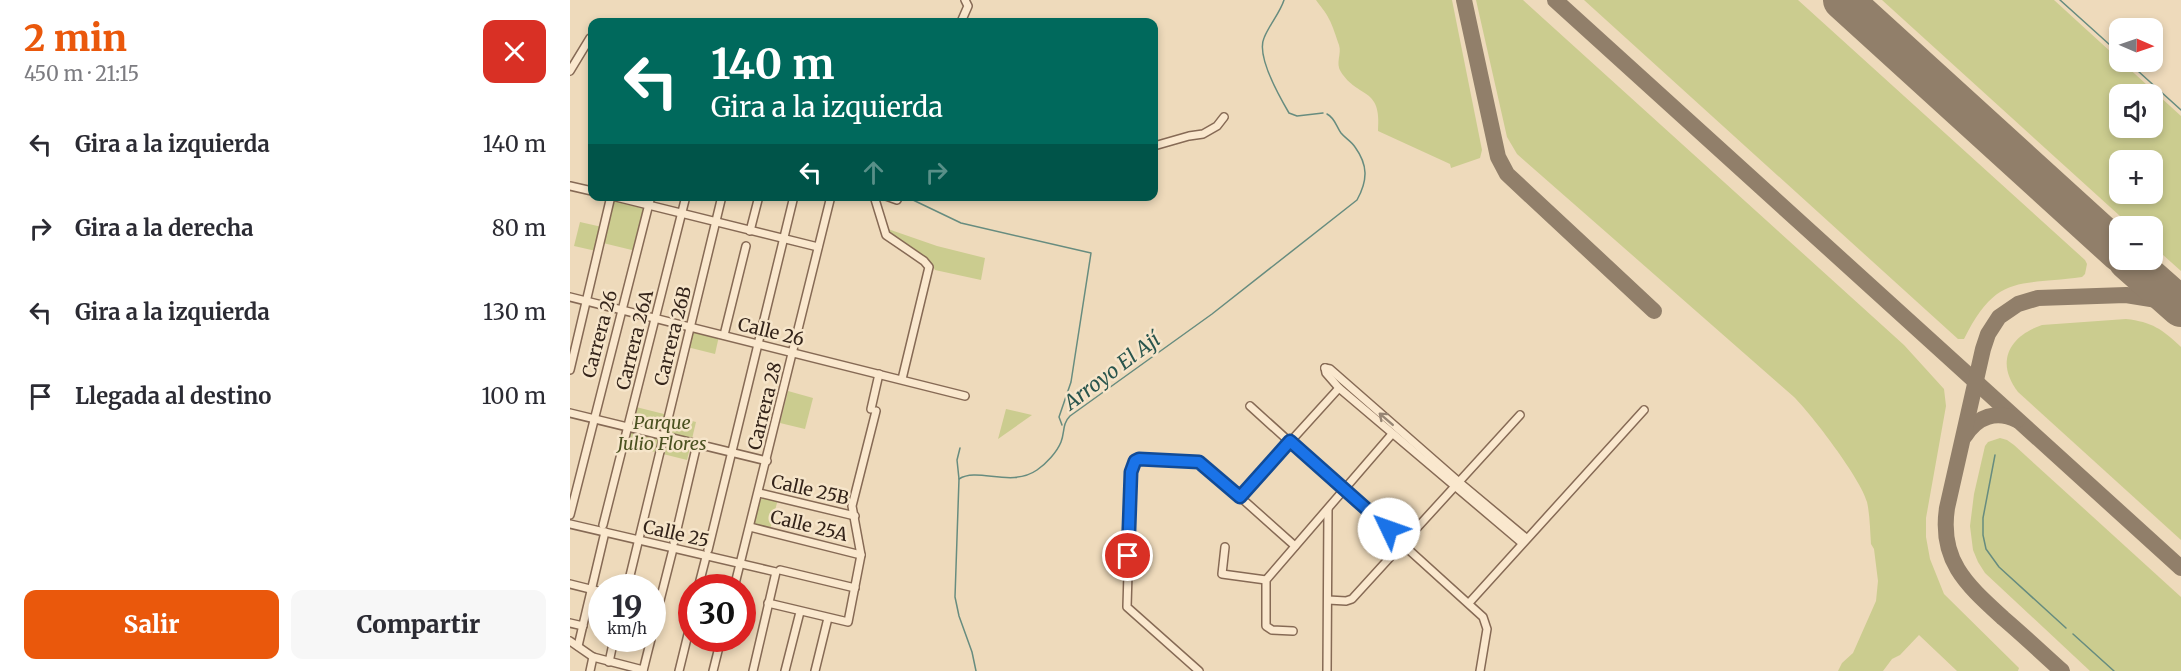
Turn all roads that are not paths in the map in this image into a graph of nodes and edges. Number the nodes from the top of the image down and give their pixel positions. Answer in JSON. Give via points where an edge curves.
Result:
{"nodes":[{"id":1,"x":965,"y":0,"type":"edge"},
{"id":2,"x":963,"y":18,"type":"edge"},
{"id":3,"x":588,"y":41,"type":"edge"},
{"id":4,"x":570,"y":71,"type":"edge"},
{"id":5,"x":1224,"y":117,"type":"dead end"},
{"id":6,"x":1158,"y":145,"type":"edge"},
{"id":7,"x":570,"y":186,"type":"edge"},
{"id":8,"x":588,"y":191,"type":"edge"},
{"id":9,"x":611,"y":201,"type":"edge"},
{"id":10,"x":630,"y":201,"type":"edge"},
{"id":11,"x":650,"y":201,"type":"edge"},
{"id":12,"x":685,"y":201,"type":"edge"},
{"id":13,"x":721,"y":201,"type":"edge"},
{"id":14,"x":758,"y":201,"type":"edge"},
{"id":15,"x":793,"y":201,"type":"edge"},
{"id":16,"x":830,"y":201,"type":"edge"},
{"id":17,"x":876,"y":201,"type":"edge"},
{"id":18,"x":649,"y":206,"type":"junction"},
{"id":19,"x":682,"y":213,"type":"junction"},
{"id":20,"x":716,"y":222,"type":"junction"},
{"id":21,"x":750,"y":231,"type":"junction"},
{"id":22,"x":784,"y":239,"type":"junction"},
{"id":23,"x":746,"y":246,"type":"dead end"},
{"id":24,"x":818,"y":247,"type":"junction"},
{"id":25,"x":570,"y":297,"type":"edge"},
{"id":26,"x":588,"y":302,"type":"junction"},
{"id":27,"x":623,"y":310,"type":"junction"},
{"id":28,"x":656,"y":319,"type":"junction"},
{"id":29,"x":690,"y":327,"type":"junction"},
{"id":30,"x":724,"y":335,"type":"junction"},
{"id":31,"x":758,"y":344,"type":"junction"},
{"id":32,"x":794,"y":352,"type":"junction"},
{"id":33,"x":570,"y":370,"type":"edge"},
{"id":34,"x":879,"y":374,"type":"junction"},
{"id":35,"x":902,"y":379,"type":"junction"},
{"id":36,"x":1339,"y":388,"type":"junction"},
{"id":37,"x":965,"y":396,"type":"dead end"},
{"id":38,"x":1250,"y":406,"type":"dead end"},
{"id":39,"x":1644,"y":410,"type":"dead end"},
{"id":40,"x":570,"y":413,"type":"edge"},
{"id":41,"x":1520,"y":415,"type":"dead end"},
{"id":42,"x":593,"y":418,"type":"junction"},
{"id":43,"x":629,"y":427,"type":"junction"},
{"id":44,"x":1392,"y":434,"type":"junction"},
{"id":45,"x":664,"y":436,"type":"junction"},
{"id":46,"x":1290,"y":441,"type":"junction"},
{"id":47,"x":697,"y":444,"type":"junction"},
{"id":48,"x":731,"y":453,"type":"junction"},
{"id":49,"x":766,"y":461,"type":"junction"},
{"id":50,"x":1457,"y":484,"type":"junction"},
{"id":51,"x":1345,"y":489,"type":"junction"},
{"id":52,"x":759,"y":493,"type":"junction"},
{"id":53,"x":1240,"y":497,"type":"junction"},
{"id":54,"x":1328,"y":508,"type":"junction"},
{"id":55,"x":570,"y":515,"type":"edge"},
{"id":56,"x":855,"y":516,"type":"junction"},
{"id":57,"x":570,"y":524,"type":"edge"},
{"id":58,"x":750,"y":527,"type":"junction"},
{"id":59,"x":604,"y":529,"type":"junction"},
{"id":60,"x":639,"y":541,"type":"junction"},
{"id":61,"x":1524,"y":541,"type":"junction"},
{"id":62,"x":1403,"y":543,"type":"junction"},
{"id":63,"x":674,"y":546,"type":"junction"},
{"id":64,"x":1295,"y":546,"type":"junction"},
{"id":65,"x":1225,"y":547,"type":"dead end"},
{"id":66,"x":707,"y":553,"type":"junction"},
{"id":67,"x":861,"y":555,"type":"junction"},
{"id":68,"x":740,"y":564,"type":"junction"},
{"id":69,"x":778,"y":571,"type":"junction"},
{"id":70,"x":594,"y":574,"type":"edge"},
{"id":71,"x":631,"y":574,"type":"edge"},
{"id":72,"x":666,"y":574,"type":"edge"},
{"id":73,"x":702,"y":574,"type":"edge"},
{"id":74,"x":738,"y":574,"type":"edge"},
{"id":75,"x":1266,"y":580,"type":"junction"},
{"id":76,"x":570,"y":584,"type":"edge"},
{"id":77,"x":588,"y":588,"type":"edge"},
{"id":78,"x":855,"y":588,"type":"junction"},
{"id":79,"x":1328,"y":600,"type":"junction"},
{"id":80,"x":588,"y":603,"type":"edge"},
{"id":81,"x":768,"y":603,"type":"junction"},
{"id":82,"x":1469,"y":603,"type":"junction"},
{"id":83,"x":800,"y":612,"type":"junction"},
{"id":84,"x":828,"y":618,"type":"junction"},
{"id":85,"x":570,"y":623,"type":"edge"},
{"id":86,"x":583,"y":626,"type":"junction"},
{"id":87,"x":1293,"y":631,"type":"dead end"},
{"id":88,"x":570,"y":641,"type":"edge"},
{"id":89,"x":578,"y":646,"type":"junction"},
{"id":90,"x":611,"y":652,"type":"edge"},
{"id":91,"x":648,"y":652,"type":"edge"},
{"id":92,"x":684,"y":652,"type":"edge"},
{"id":93,"x":718,"y":652,"type":"edge"},
{"id":94,"x":593,"y":657,"type":"junction"},
{"id":95,"x":609,"y":662,"type":"junction"},
{"id":96,"x":622,"y":668,"type":"edge"},
{"id":97,"x":643,"y":670,"type":"edge"},
{"id":98,"x":590,"y":671,"type":"edge"},
{"id":99,"x":679,"y":671,"type":"edge"},
{"id":100,"x":713,"y":671,"type":"edge"},
{"id":101,"x":753,"y":671,"type":"edge"},
{"id":102,"x":784,"y":671,"type":"edge"},
{"id":103,"x":815,"y":671,"type":"edge"},
{"id":104,"x":1199,"y":671,"type":"edge"},
{"id":105,"x":1327,"y":671,"type":"edge"},
{"id":106,"x":1480,"y":671,"type":"edge"}],
"edges":[{"from":1,"to":2,"type":"street","via":[[968,6]]},
{"from":3,"to":4,"type":"street"},
{"from":5,"to":6,"type":"street","via":[[1203,134]]},
{"from":7,"to":8,"type":"street"},
{"from":9,"to":26,"type":"street"},
{"from":10,"to":18,"type":"street"},
{"from":11,"to":18,"type":"street","name":"Carrera 26"},
{"from":12,"to":19,"type":"street","name":"Carrera 26A"},
{"from":13,"to":20,"type":"street","name":"Carrera 26B"},
{"from":14,"to":21,"type":"street"},
{"from":15,"to":22,"type":"street"},
{"from":16,"to":24,"type":"street","name":"Carrera 28"},
{"from":17,"to":35,"type":"street","via":[[886,235],[930,267]]},
{"from":18,"to":19,"type":"street"},
{"from":18,"to":27,"type":"street","name":"Carrera 26"},
{"from":19,"to":20,"type":"street"},
{"from":19,"to":28,"type":"street","name":"Carrera 26A"},
{"from":20,"to":21,"type":"street"},
{"from":20,"to":29,"type":"street","name":"Carrera 26B"},
{"from":21,"to":22,"type":"street"},
{"from":22,"to":24,"type":"street"},
{"from":22,"to":31,"type":"street"},
{"from":23,"to":30,"type":"street"},
{"from":24,"to":32,"type":"street","name":"Carrera 28"},
{"from":25,"to":26,"type":"street","name":"Calle 26"},
{"from":26,"to":27,"type":"street","name":"Calle 26"},
{"from":26,"to":33,"type":"street"},
{"from":27,"to":28,"type":"street","name":"Calle 26"},
{"from":27,"to":42,"type":"street","name":"Carrera 26"},
{"from":28,"to":29,"type":"street","name":"Calle 26"},
{"from":28,"to":43,"type":"street","name":"Carrera 26A"},
{"from":29,"to":30,"type":"street","name":"Calle 26"},
{"from":29,"to":45,"type":"street","name":"Carrera 26B"},
{"from":30,"to":31,"type":"street","name":"Calle 26"},
{"from":31,"to":32,"type":"street","name":"Calle 26"},
{"from":31,"to":48,"type":"street"},
{"from":32,"to":34,"type":"street","name":"Calle 26"},
{"from":32,"to":49,"type":"street","name":"Carrera 28"},
{"from":34,"to":35,"type":"street","name":"Calle 26"},
{"from":34,"to":56,"type":"street","via":[[852,506]]},
{"from":35,"to":37,"type":"street","name":"Calle 26"},
{"from":36,"to":44,"type":"street"},
{"from":36,"to":46,"type":"street"},
{"from":50,"to":36,"type":"street","one_way":true,"via":[[1326,367],[1324,370]]},
{"from":38,"to":46,"type":"street"},
{"from":39,"to":61,"type":"street"},
{"from":40,"to":42,"type":"street"},
{"from":41,"to":50,"type":"street"},
{"from":42,"to":43,"type":"street"},
{"from":42,"to":55,"type":"street","name":"Carrera 26"},
{"from":43,"to":45,"type":"street"},
{"from":43,"to":59,"type":"street","name":"Carrera 26A"},
{"from":44,"to":50,"type":"street"},
{"from":44,"to":51,"type":"street"},
{"from":45,"to":47,"type":"street"},
{"from":45,"to":60,"type":"street","name":"Carrera 26B"},
{"from":46,"to":51,"type":"street"},
{"from":46,"to":53,"type":"street"},
{"from":47,"to":48,"type":"street"},
{"from":47,"to":63,"type":"street"},
{"from":48,"to":49,"type":"street"},
{"from":48,"to":66,"type":"street"},
{"from":49,"to":52,"type":"street","name":"Carrera 28"},
{"from":50,"to":61,"type":"street"},
{"from":50,"to":62,"type":"street"},
{"from":51,"to":54,"type":"street"},
{"from":51,"to":62,"type":"street"},
{"from":52,"to":56,"type":"street","name":"Calle 25B"},
{"from":52,"to":58,"type":"street","name":"Carrera 28"},
{"from":53,"to":64,"type":"street"},
{"from":53,"to":104,"type":"street","via":[[1199,462],[1139,459],[1132,465],[1127,607]]},
{"from":54,"to":64,"type":"street"},
{"from":54,"to":79,"type":"street"},
{"from":56,"to":67,"type":"street"},
{"from":57,"to":59,"type":"street","name":"Calle 25"},
{"from":58,"to":67,"type":"street","name":"Calle 25A"},
{"from":58,"to":68,"type":"street","name":"Carrera 28"},
{"from":59,"to":60,"type":"street","name":"Calle 25"},
{"from":59,"to":70,"type":"street","name":"Carrera 26A"},
{"from":60,"to":63,"type":"street","name":"Calle 25"},
{"from":60,"to":71,"type":"street","name":"Carrera 26B"},
{"from":61,"to":82,"type":"street"},
{"from":62,"to":79,"type":"street","via":[[1352,599]]},
{"from":62,"to":82,"type":"street"},
{"from":63,"to":66,"type":"street","name":"Calle 25"},
{"from":63,"to":72,"type":"street"},
{"from":64,"to":75,"type":"street"},
{"from":65,"to":75,"type":"street","via":[[1222,574]]},
{"from":66,"to":68,"type":"street","name":"Calle 25"},
{"from":66,"to":73,"type":"street"},
{"from":67,"to":78,"type":"street"},
{"from":68,"to":69,"type":"street","name":"Calle 25"},
{"from":68,"to":74,"type":"street","name":"Carrera 28"},
{"from":69,"to":78,"type":"street","name":"Calle 25"},
{"from":69,"to":81,"type":"street"},
{"from":75,"to":87,"type":"street","via":[[1266,626]]},
{"from":76,"to":77,"type":"street"},
{"from":78,"to":84,"type":"street","via":[[848,622]]},
{"from":79,"to":105,"type":"street"},
{"from":80,"to":86,"type":"street","name":"Carrera 26A"},
{"from":81,"to":83,"type":"street"},
{"from":81,"to":101,"type":"street"},
{"from":82,"to":106,"type":"street","via":[[1486,622]]},
{"from":83,"to":84,"type":"street"},
{"from":83,"to":102,"type":"street"},
{"from":84,"to":103,"type":"street"},
{"from":85,"to":86,"type":"street"},
{"from":86,"to":89,"type":"street","name":"Carrera 26A"},
{"from":88,"to":89,"type":"street"},
{"from":89,"to":94,"type":"street"},
{"from":90,"to":95,"type":"street"},
{"from":91,"to":97,"type":"street"},
{"from":92,"to":99,"type":"street"},
{"from":93,"to":100,"type":"street"},
{"from":94,"to":95,"type":"street"},
{"from":94,"to":98,"type":"street"},
{"from":95,"to":96,"type":"street"},
{"from":96,"to":97,"type":"street"}]}
